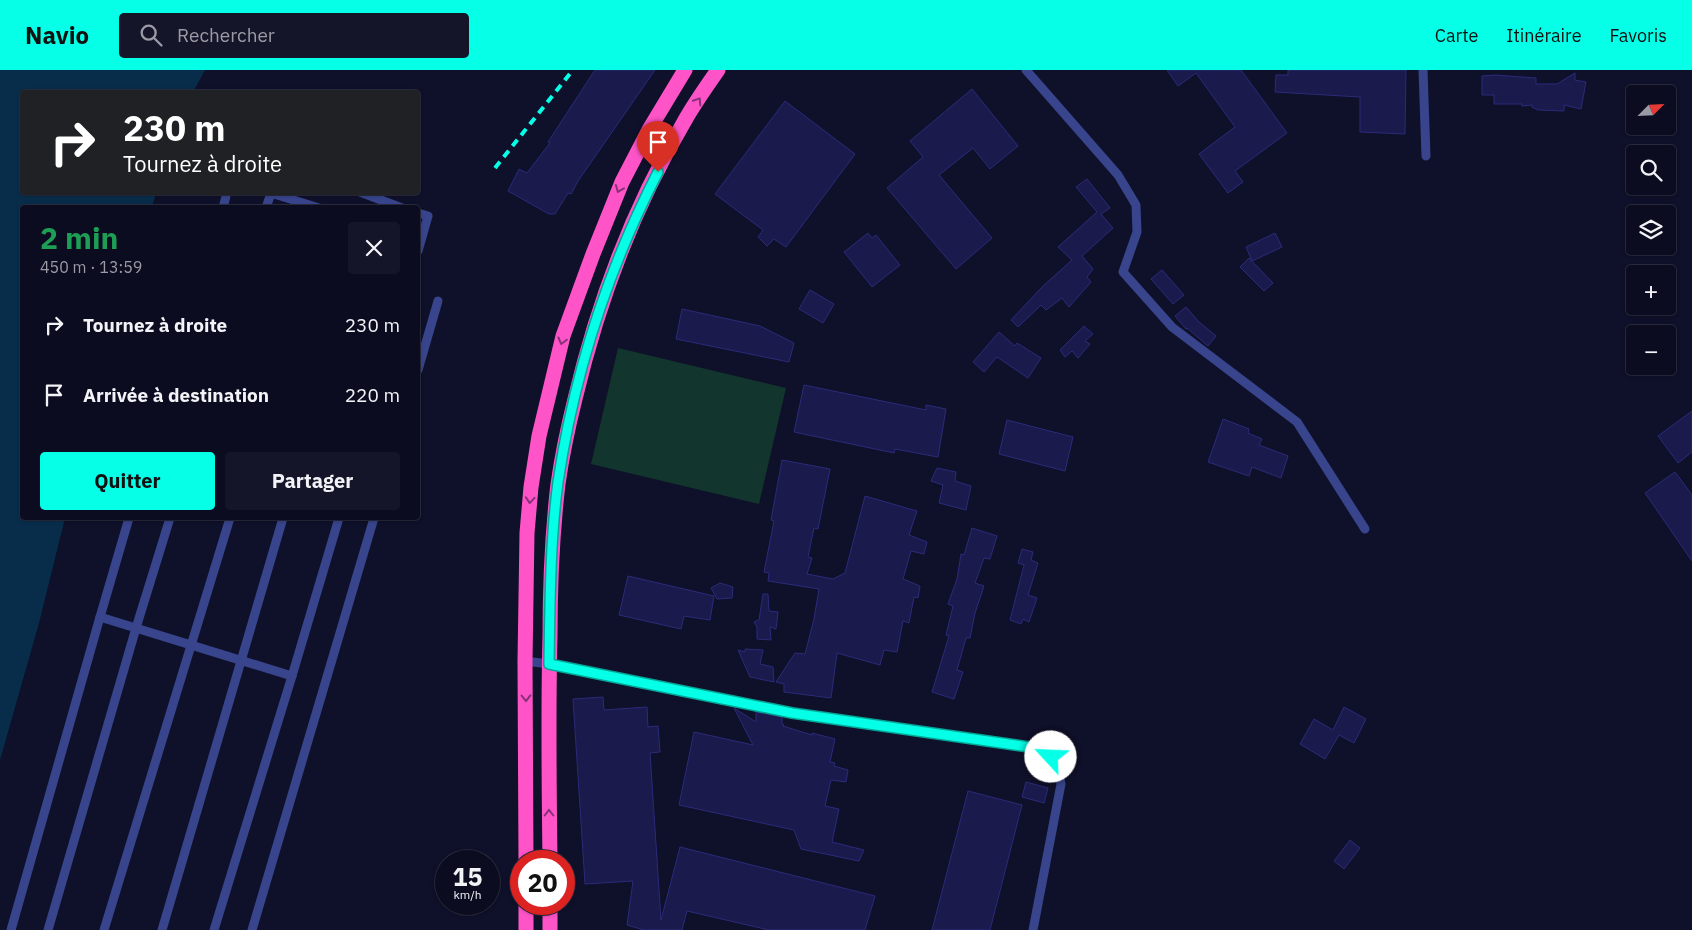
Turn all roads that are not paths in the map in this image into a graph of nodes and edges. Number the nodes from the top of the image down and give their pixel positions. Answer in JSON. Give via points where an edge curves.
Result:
{"nodes":[{"id":1,"x":685,"y":70,"type":"edge"},
{"id":2,"x":718,"y":70,"type":"edge"},
{"id":3,"x":1026,"y":70,"type":"edge"},
{"id":4,"x":1423,"y":70,"type":"edge"},
{"id":5,"x":1426,"y":156,"type":"dead end"},
{"id":6,"x":277,"y":195,"type":"edge"},
{"id":7,"x":368,"y":195,"type":"edge"},
{"id":8,"x":309,"y":205,"type":"edge"},
{"id":9,"x":394,"y":205,"type":"edge"},
{"id":10,"x":420,"y":214,"type":"edge"},
{"id":11,"x":420,"y":237,"type":"edge"},
{"id":12,"x":438,"y":301,"type":"dead end"},
{"id":13,"x":420,"y":363,"type":"edge"},
{"id":14,"x":128,"y":520,"type":"edge"},
{"id":15,"x":169,"y":520,"type":"edge"},
{"id":16,"x":229,"y":520,"type":"edge"},
{"id":17,"x":282,"y":520,"type":"edge"},
{"id":18,"x":338,"y":520,"type":"edge"},
{"id":19,"x":373,"y":520,"type":"edge"},
{"id":20,"x":1365,"y":529,"type":"dead end"},
{"id":21,"x":100,"y":617,"type":"junction"},
{"id":22,"x":136,"y":628,"type":"junction"},
{"id":23,"x":191,"y":645,"type":"junction"},
{"id":24,"x":240,"y":661,"type":"junction"},
{"id":25,"x":526,"y":661,"type":"junction"},
{"id":26,"x":549,"y":664,"type":"junction"},
{"id":27,"x":292,"y":676,"type":"junction"},
{"id":28,"x":526,"y":850,"type":"edge"},
{"id":29,"x":550,"y":850,"type":"edge"},
{"id":30,"x":526,"y":915,"type":"edge"},
{"id":31,"x":550,"y":915,"type":"edge"},
{"id":32,"x":11,"y":930,"type":"edge"},
{"id":33,"x":48,"y":930,"type":"edge"},
{"id":34,"x":104,"y":930,"type":"edge"},
{"id":35,"x":162,"y":930,"type":"edge"},
{"id":36,"x":214,"y":930,"type":"edge"},
{"id":37,"x":252,"y":930,"type":"edge"},
{"id":38,"x":526,"y":930,"type":"edge"},
{"id":39,"x":550,"y":930,"type":"edge"},
{"id":40,"x":1033,"y":930,"type":"edge"}],
"edges":[{"from":1,"to":25,"type":"highway","one_way":true,"via":[[622,182],[563,336],[539,436],[531,487],[527,533]]},
{"from":26,"to":2,"type":"highway","one_way":true,"via":[[551,565],[558,484],[582,367],[602,302],[640,205],[684,122]]},
{"from":3,"to":20,"type":"lane","via":[[1118,174],[1136,205],[1137,232],[1123,272],[1172,327],[1297,422]]},
{"from":4,"to":5,"type":"lane"},
{"from":6,"to":8,"type":"lane"},
{"from":7,"to":9,"type":"lane"},
{"from":10,"to":11,"type":"lane","via":[[428,216]]},
{"from":12,"to":13,"type":"lane"},
{"from":14,"to":21,"type":"lane"},
{"from":15,"to":22,"type":"lane"},
{"from":16,"to":23,"type":"lane"},
{"from":17,"to":24,"type":"lane"},
{"from":18,"to":27,"type":"lane"},
{"from":19,"to":37,"type":"lane"},
{"from":21,"to":22,"type":"lane"},
{"from":21,"to":32,"type":"lane"},
{"from":22,"to":23,"type":"lane"},
{"from":22,"to":33,"type":"lane"},
{"from":23,"to":24,"type":"lane"},
{"from":23,"to":34,"type":"lane"},
{"from":24,"to":27,"type":"lane"},
{"from":24,"to":35,"type":"lane"},
{"from":25,"to":26,"type":"lane"},
{"from":25,"to":28,"type":"highway","one_way":true},
{"from":29,"to":26,"type":"highway","one_way":true},
{"from":26,"to":40,"type":"lane","via":[[792,713],[1036,748],[1051,757],[1058,768],[1061,784]]},
{"from":27,"to":36,"type":"lane"},
{"from":30,"to":38,"type":"highway"},
{"from":31,"to":39,"type":"highway"}]}
